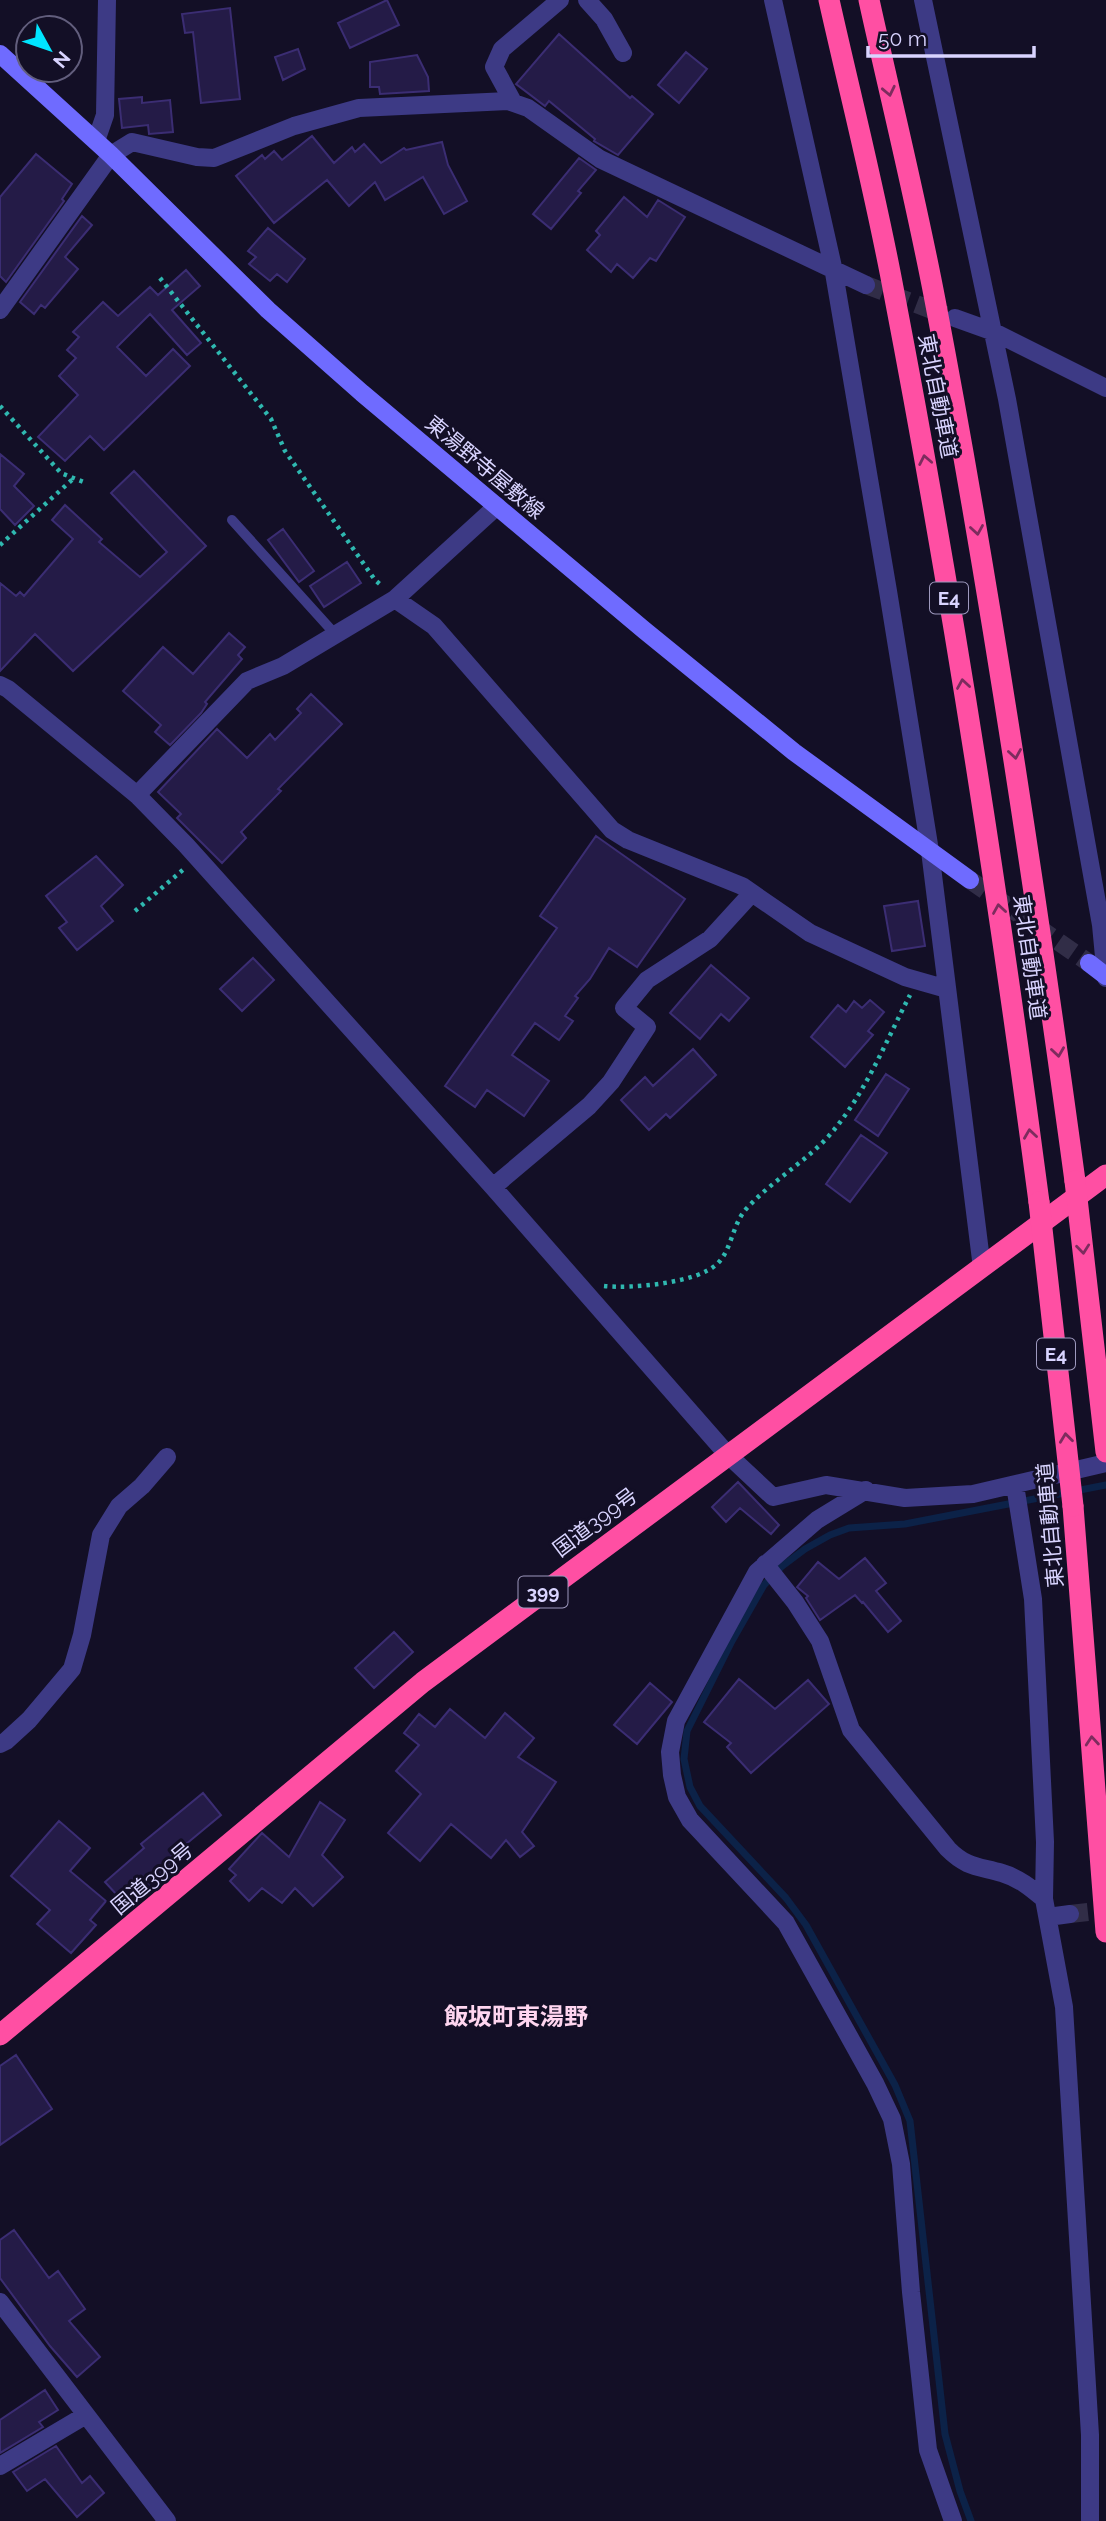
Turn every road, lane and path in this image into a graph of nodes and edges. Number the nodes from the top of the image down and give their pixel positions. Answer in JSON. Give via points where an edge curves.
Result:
{"nodes":[{"id":1,"x":107,"y":0,"type":"edge"},
{"id":2,"x":561,"y":0,"type":"edge"},
{"id":3,"x":587,"y":0,"type":"edge"},
{"id":4,"x":773,"y":0,"type":"edge"},
{"id":5,"x":830,"y":0,"type":"edge"},
{"id":6,"x":869,"y":0,"type":"edge"},
{"id":7,"x":923,"y":0,"type":"edge"},
{"id":8,"x":623,"y":52,"type":"dead end"},
{"id":9,"x":0,"y":54,"type":"edge"},
{"id":10,"x":513,"y":102,"type":"junction"},
{"id":11,"x":96,"y":141,"type":"junction"},
{"id":12,"x":111,"y":155,"type":"junction"},
{"id":13,"x":832,"y":267,"type":"junction"},
{"id":14,"x":160,"y":278,"type":"dead end"},
{"id":15,"x":866,"y":285,"type":"tunnel mouth"},
{"id":16,"x":0,"y":310,"type":"edge"},
{"id":17,"x":955,"y":318,"type":"tunnel mouth"},
{"id":18,"x":994,"y":332,"type":"junction"},
{"id":19,"x":1106,"y":388,"type":"edge"},
{"id":20,"x":0,"y":406,"type":"edge"},
{"id":21,"x":74,"y":478,"type":"junction"},
{"id":22,"x":86,"y":483,"type":"dead end"},
{"id":23,"x":497,"y":506,"type":"junction"},
{"id":24,"x":232,"y":520,"type":"dead end"},
{"id":25,"x":0,"y":545,"type":"edge"},
{"id":26,"x":395,"y":599,"type":"junction"},
{"id":27,"x":335,"y":634,"type":"junction"},
{"id":28,"x":0,"y":685,"type":"edge"},
{"id":29,"x":137,"y":795,"type":"junction"},
{"id":30,"x":930,"y":851,"type":"junction"},
{"id":31,"x":198,"y":857,"type":"junction"},
{"id":32,"x":970,"y":880,"type":"tunnel mouth"},
{"id":33,"x":752,"y":893,"type":"junction"},
{"id":34,"x":135,"y":911,"type":"dead end"},
{"id":35,"x":1089,"y":963,"type":"tunnel mouth"},
{"id":36,"x":1106,"y":976,"type":"edge"},
{"id":37,"x":918,"y":981,"type":"junction"},
{"id":38,"x":947,"y":989,"type":"junction"},
{"id":39,"x":1106,"y":1175,"type":"edge"},
{"id":40,"x":493,"y":1187,"type":"junction"},
{"id":41,"x":982,"y":1268,"type":"junction"},
{"id":42,"x":576,"y":1282,"type":"junction"},
{"id":43,"x":1106,"y":1452,"type":"edge"},
{"id":44,"x":727,"y":1454,"type":"junction"},
{"id":45,"x":167,"y":1457,"type":"dead end"},
{"id":46,"x":1106,"y":1463,"type":"edge"},
{"id":47,"x":866,"y":1490,"type":"junction"},
{"id":48,"x":1017,"y":1497,"type":"junction"},
{"id":49,"x":772,"y":1572,"type":"junction"},
{"id":50,"x":0,"y":1744,"type":"edge"},
{"id":51,"x":1044,"y":1899,"type":"junction"},
{"id":52,"x":1070,"y":1914,"type":"tunnel mouth"},
{"id":53,"x":1048,"y":1917,"type":"junction"},
{"id":54,"x":1106,"y":1932,"type":"edge"},
{"id":55,"x":0,"y":2035,"type":"edge"},
{"id":56,"x":0,"y":2302,"type":"edge"},
{"id":57,"x":86,"y":2415,"type":"junction"},
{"id":58,"x":0,"y":2466,"type":"edge"},
{"id":59,"x":167,"y":2521,"type":"edge"},
{"id":60,"x":953,"y":2521,"type":"edge"},
{"id":61,"x":1090,"y":2521,"type":"edge"}],
"edges":[{"from":1,"to":11,"type":"street","via":[[105,115]]},
{"from":2,"to":10,"type":"street","via":[[502,49],[494,67]]},
{"from":3,"to":8,"type":"street"},
{"from":4,"to":13,"type":"street"},
{"from":54,"to":5,"type":"highway","name":"東北自動車道","number":"E4","one_way":true,"bridge":true,"via":[[1073,1506],[1009,977],[930,485],[894,289]]},
{"from":6,"to":43,"type":"highway","name":"東北自動車道","number":"E4","one_way":true,"bridge":true,"via":[[935,296],[1016,765],[1075,1181]]},
{"from":7,"to":18,"type":"street"},
{"from":9,"to":11,"type":"main road","name":"東湯野寺屋敷線"},
{"from":10,"to":12,"type":"street","via":[[359,108],[294,126],[214,158],[132,142]]},
{"from":10,"to":13,"type":"street","via":[[600,159]]},
{"from":11,"to":12,"type":"main road","name":"東湯野寺屋敷線"},
{"from":12,"to":16,"type":"street"},
{"from":12,"to":23,"type":"main road","name":"東湯野寺屋敷線","via":[[268,310]]},
{"from":13,"to":15,"type":"street"},
{"from":13,"to":30,"type":"street"},
{"from":14,"to":26,"type":"path","via":[[271,419],[285,452],[374,580]]},
{"from":17,"to":18,"type":"street"},
{"from":18,"to":19,"type":"street"},
{"from":18,"to":36,"type":"street","via":[[1101,925]]},
{"from":20,"to":21,"type":"path","via":[[61,473]]},
{"from":21,"to":22,"type":"path"},
{"from":21,"to":25,"type":"path"},
{"from":23,"to":26,"type":"street"},
{"from":23,"to":30,"type":"main road","name":"東湯野寺屋敷線","via":[[794,752]]},
{"from":24,"to":27,"type":"lane"},
{"from":26,"to":27,"type":"street"},
{"from":26,"to":33,"type":"street","via":[[434,626],[612,830]]},
{"from":27,"to":29,"type":"street","via":[[283,666],[247,681]]},
{"from":28,"to":29,"type":"street"},
{"from":29,"to":31,"type":"street"},
{"from":30,"to":32,"type":"main road","name":"東湯野寺屋敷線"},
{"from":30,"to":38,"type":"street"},
{"from":31,"to":34,"type":"path"},
{"from":31,"to":40,"type":"street"},
{"from":33,"to":37,"type":"street","via":[[810,933]]},
{"from":33,"to":40,"type":"street","via":[[710,939],[647,980],[624,1008],[647,1027],[611,1082]]},
{"from":35,"to":36,"type":"main road"},
{"from":37,"to":38,"type":"street"},
{"from":37,"to":42,"type":"path","via":[[858,1095],[827,1137],[745,1210],[718,1264],[662,1284],[620,1288]]},
{"from":38,"to":41,"type":"street"},
{"from":39,"to":41,"type":"highway","name":"国道399号","number":"399"},
{"from":40,"to":42,"type":"street"},
{"from":41,"to":44,"type":"highway","name":"国道399号","number":"399"},
{"from":42,"to":44,"type":"street"},
{"from":44,"to":47,"type":"street","via":[[773,1497],[826,1485]]},
{"from":44,"to":55,"type":"highway","name":"国道399号","number":"399","via":[[423,1682]]},
{"from":45,"to":50,"type":"street","via":[[119,1506],[101,1535],[72,1669],[29,1720]]},
{"from":46,"to":48,"type":"street"},
{"from":47,"to":48,"type":"street","via":[[905,1498]]},
{"from":47,"to":49,"type":"street","via":[[817,1520]]},
{"from":48,"to":51,"type":"street","via":[[1033,1599],[1040,1691]]},
{"from":49,"to":51,"type":"street","via":[[820,1641],[851,1730],[948,1849],[961,1863],[1024,1882]]},
{"from":49,"to":60,"type":"street","via":[[747,1590],[676,1721],[670,1752],[672,1775],[677,1797],[690,1820],[786,1923],[892,2119],[901,2164],[928,2450]]},
{"from":51,"to":53,"type":"street"},
{"from":52,"to":53,"type":"street"},
{"from":53,"to":61,"type":"street","via":[[1065,2007],[1090,2435]]},
{"from":56,"to":57,"type":"street"},
{"from":57,"to":58,"type":"street"},
{"from":57,"to":59,"type":"street"}]}
